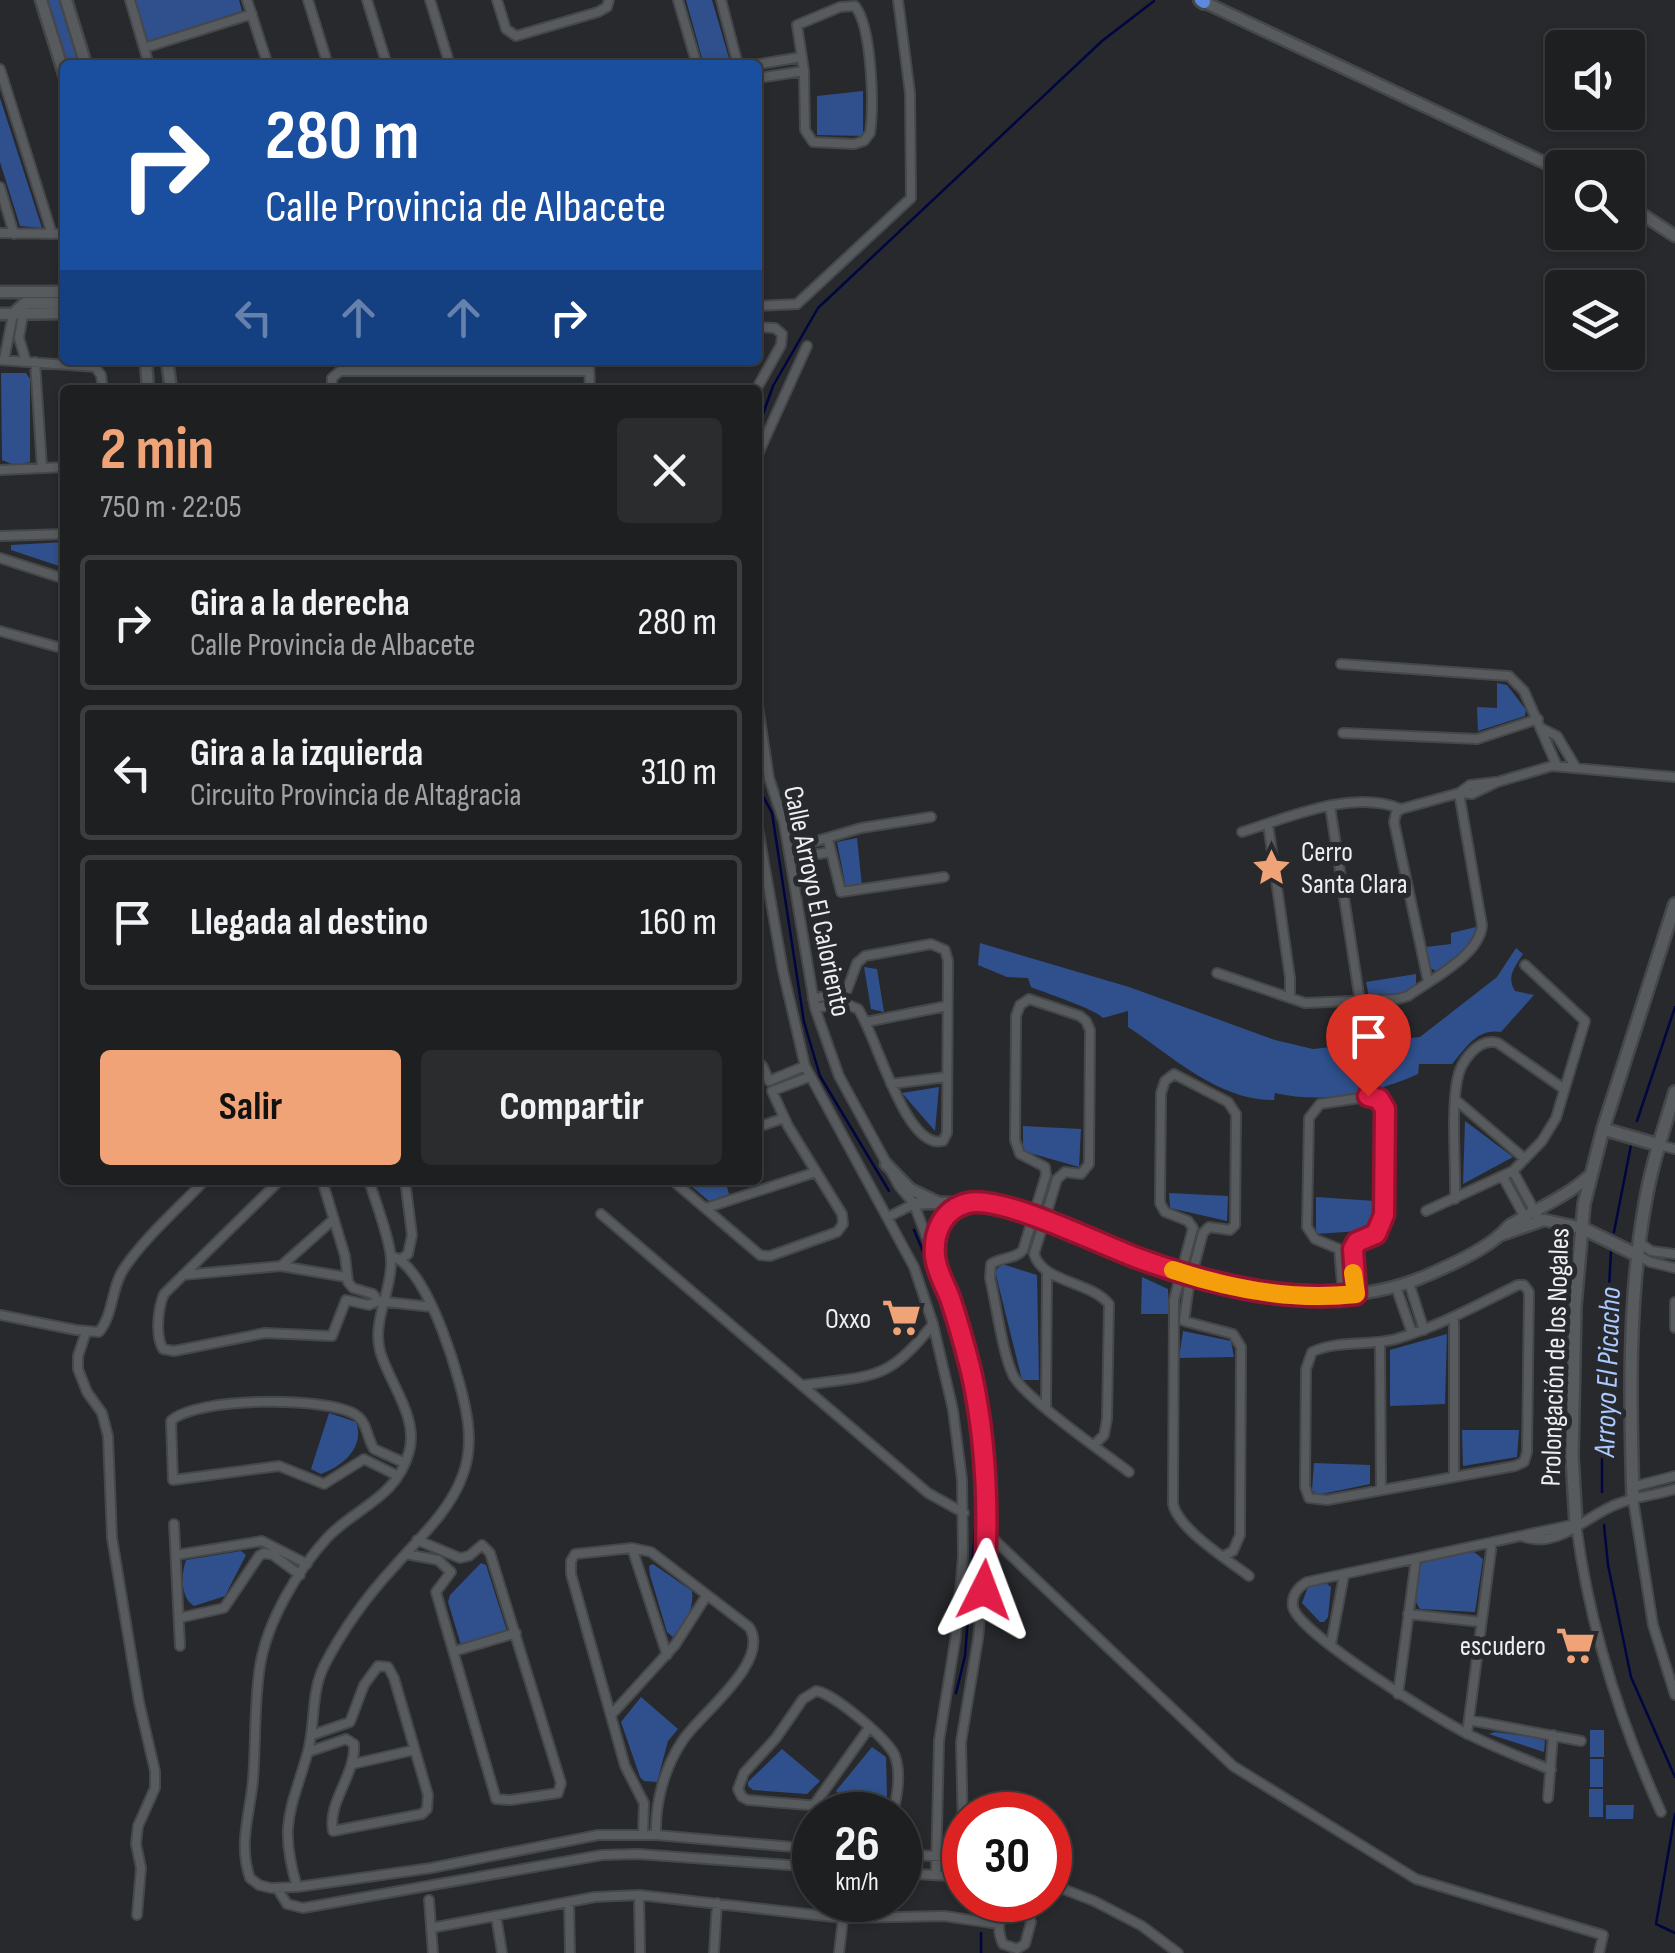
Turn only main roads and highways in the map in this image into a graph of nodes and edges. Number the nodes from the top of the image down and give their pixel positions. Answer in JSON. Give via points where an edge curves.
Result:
{"nodes":[{"id":1,"x":1675,"y":904,"type":"edge"},
{"id":2,"x":1675,"y":1092,"type":"edge"},
{"id":3,"x":1603,"y":1129,"type":"junction"},
{"id":4,"x":1659,"y":1145,"type":"junction"},
{"id":5,"x":1582,"y":1228,"type":"junction"},
{"id":6,"x":1638,"y":1248,"type":"junction"},
{"id":7,"x":1630,"y":1495,"type":"road end"},
{"id":8,"x":1576,"y":1524,"type":"road end"}],
"edges":[{"from":1,"to":3,"type":"main road","name":"Prolongación de los Nogales"},
{"from":2,"to":4,"type":"main road"},
{"from":3,"to":4,"type":"main road"},
{"from":3,"to":5,"type":"main road","name":"Prolongación de los Nogales"},
{"from":4,"to":6,"type":"main road"},
{"from":5,"to":6,"type":"main road"},
{"from":5,"to":8,"type":"main road","name":"Prolongación de los Nogales","via":[[1574,1306]]},
{"from":6,"to":7,"type":"main road"}]}
